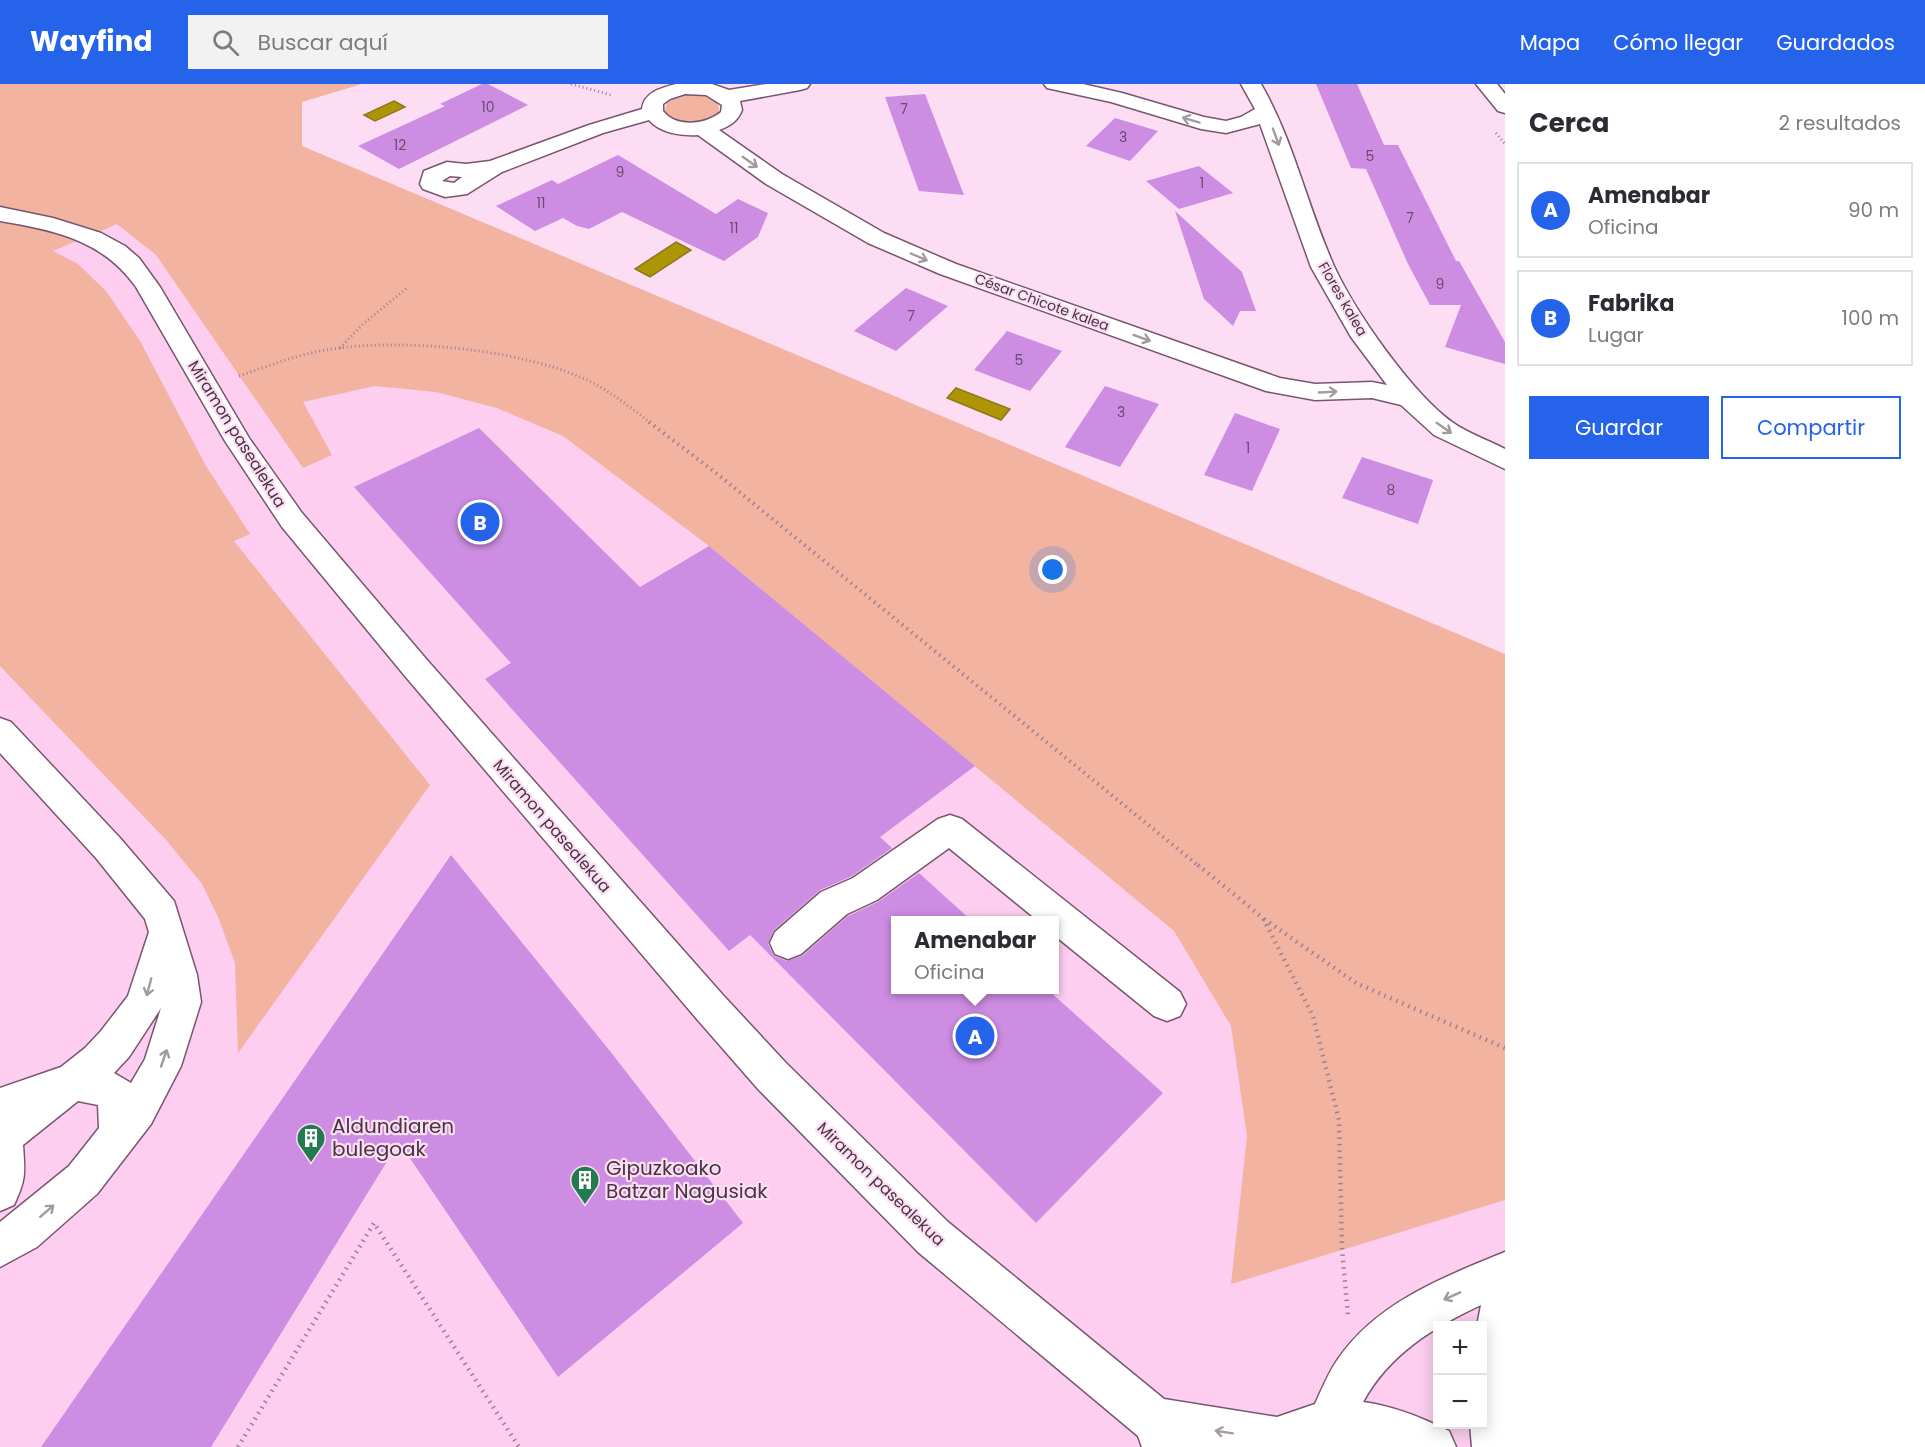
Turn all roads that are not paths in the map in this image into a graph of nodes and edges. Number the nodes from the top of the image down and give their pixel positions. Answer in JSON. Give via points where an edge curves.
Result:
{"nodes":[{"id":1,"x":800,"y":84,"type":"edge"},
{"id":2,"x":1054,"y":84,"type":"edge"},
{"id":3,"x":1251,"y":84,"type":"edge"},
{"id":4,"x":1486,"y":84,"type":"edge"},
{"id":5,"x":695,"y":86,"type":"edge"},
{"id":6,"x":665,"y":89,"type":"edge"},
{"id":7,"x":727,"y":97,"type":"junction"},
{"id":8,"x":1505,"y":107,"type":"edge"},
{"id":9,"x":1266,"y":111,"type":"junction"},
{"id":10,"x":651,"y":113,"type":"junction"},
{"id":11,"x":702,"y":128,"type":"junction"},
{"id":12,"x":468,"y":176,"type":"dead end"},
{"id":13,"x":0,"y":214,"type":"edge"},
{"id":14,"x":1410,"y":398,"type":"junction"},
{"id":15,"x":1505,"y":460,"type":"edge"},
{"id":16,"x":0,"y":731,"type":"edge"},
{"id":17,"x":1058,"y":916,"type":"edge"},
{"id":18,"x":1059,"y":917,"type":"edge"},
{"id":19,"x":167,"y":931,"type":"junction"},
{"id":20,"x":788,"y":943,"type":"dead end"},
{"id":21,"x":1167,"y":1004,"type":"dead end"},
{"id":22,"x":71,"y":1082,"type":"junction"},
{"id":23,"x":1,"y":1129,"type":"edge"},
{"id":24,"x":119,"y":1134,"type":"junction"},
{"id":25,"x":0,"y":1191,"type":"edge"},
{"id":26,"x":0,"y":1246,"type":"edge"},
{"id":27,"x":1505,"y":1272,"type":"edge"},
{"id":28,"x":1505,"y":1291,"type":"edge"},
{"id":29,"x":1329,"y":1424,"type":"junction"},
{"id":30,"x":1159,"y":1434,"type":"edge"},
{"id":31,"x":1277,"y":1444,"type":"edge"},
{"id":32,"x":1433,"y":1447,"type":"edge"},
{"id":33,"x":1495,"y":1447,"type":"edge"}],
"edges":[{"from":1,"to":7,"type":"street"},
{"from":9,"to":2,"type":"street","one_way":true,"via":[[1248,122],[1226,127]]},
{"from":3,"to":9,"type":"street","name":"Flores kalea"},
{"from":4,"to":8,"type":"street"},
{"from":5,"to":6,"type":"street"},
{"from":5,"to":7,"type":"street"},
{"from":6,"to":10,"type":"street","via":[[655,99]]},
{"from":7,"to":11,"type":"street","via":[[732,104],[728,118]]},
{"from":9,"to":14,"type":"street","name":"Flores kalea","one_way":true,"via":[[1323,267],[1364,337]]},
{"from":10,"to":11,"type":"street","via":[[673,127]]},
{"from":10,"to":12,"type":"street"},
{"from":11,"to":14,"type":"street","name":"César Chicote kalea","one_way":true,"via":[[824,209],[876,238],[948,269],[1275,386],[1315,393],[1372,390]]},
{"from":13,"to":30,"type":"street","name":"Miramon pasealekua","via":[[44,223],[116,250],[141,276],[266,485],[292,520],[636,923],[772,1076],[933,1237]]},
{"from":14,"to":15,"type":"street","name":"Flores kalea","one_way":true,"via":[[1443,429]]},
{"from":16,"to":19,"type":"street","via":[[108,848],[161,912]]},
{"from":17,"to":20,"type":"street","via":[[950,829],[865,889],[834,903]]},
{"from":18,"to":21,"type":"street"},
{"from":19,"to":22,"type":"street","one_way":true,"via":[[144,1005],[99,1061]]},
{"from":24,"to":19,"type":"street","one_way":true,"via":[[162,1066],[182,1002]]},
{"from":22,"to":23,"type":"street"},
{"from":22,"to":24,"type":"street","via":[[98,1085],[117,1095]]},
{"from":23,"to":25,"type":"street","via":[[4,1176]]},
{"from":26,"to":24,"type":"street","one_way":true,"via":[[83,1180]]},
{"from":27,"to":29,"type":"street","one_way":true,"via":[[1427,1307],[1380,1342],[1353,1375]]},
{"from":28,"to":33,"type":"street","via":[[1492,1365],[1491,1428]]},
{"from":29,"to":31,"type":"street","name":"Miramon pasealekua","via":[[1292,1434]]},
{"from":29,"to":32,"type":"street","name":"Miramon pasealekua","via":[[1372,1425]]},
{"from":31,"to":30,"type":"street","name":"Miramon pasealekua","one_way":true}]}
